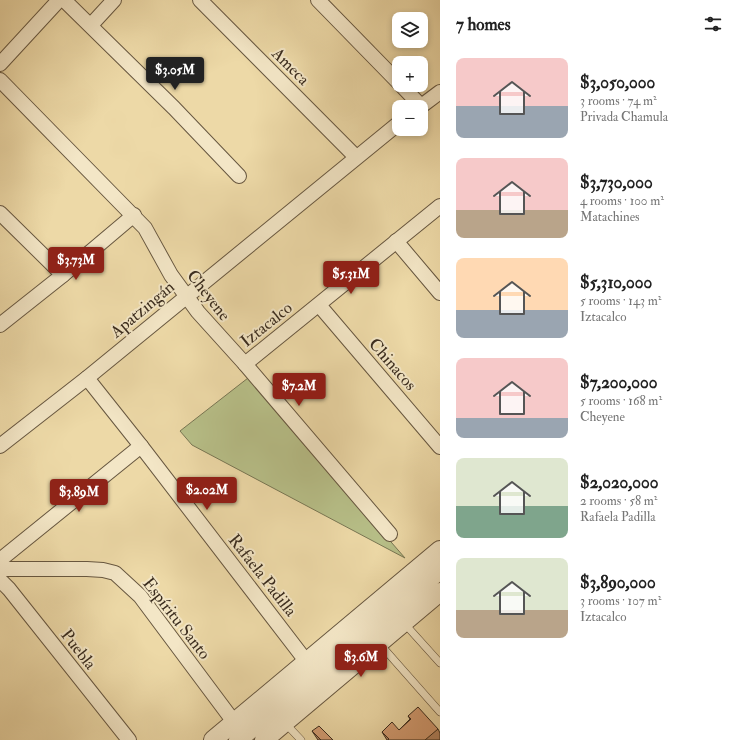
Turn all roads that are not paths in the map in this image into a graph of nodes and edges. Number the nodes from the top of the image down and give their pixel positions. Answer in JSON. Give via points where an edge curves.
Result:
{"nodes":[{"id":1,"x":59,"y":0,"type":"edge"},
{"id":2,"x":64,"y":0,"type":"edge"},
{"id":3,"x":114,"y":0,"type":"edge"},
{"id":4,"x":200,"y":0,"type":"edge"},
{"id":5,"x":318,"y":0,"type":"edge"},
{"id":6,"x":90,"y":25,"type":"junction"},
{"id":7,"x":0,"y":64,"type":"edge"},
{"id":8,"x":392,"y":76,"type":"edge"},
{"id":9,"x":0,"y":80,"type":"edge"},
{"id":10,"x":407,"y":92,"type":"edge"},
{"id":11,"x":440,"y":92,"type":"edge"},
{"id":12,"x":415,"y":100,"type":"edge"},
{"id":13,"x":428,"y":100,"type":"edge"},
{"id":14,"x":392,"y":128,"type":"edge"},
{"id":15,"x":356,"y":156,"type":"junction"},
{"id":16,"x":239,"y":176,"type":"dead end"},
{"id":17,"x":440,"y":206,"type":"edge"},
{"id":18,"x":0,"y":213,"type":"edge"},
{"id":19,"x":134,"y":215,"type":"junction"},
{"id":20,"x":396,"y":241,"type":"junction"},
{"id":21,"x":63,"y":276,"type":"junction"},
{"id":22,"x":440,"y":293,"type":"edge"},
{"id":23,"x":186,"y":296,"type":"junction"},
{"id":24,"x":319,"y":305,"type":"junction"},
{"id":25,"x":0,"y":325,"type":"edge"},
{"id":26,"x":245,"y":364,"type":"junction"},
{"id":27,"x":87,"y":378,"type":"junction"},
{"id":28,"x":0,"y":446,"type":"edge"},
{"id":29,"x":141,"y":446,"type":"junction"},
{"id":30,"x":440,"y":448,"type":"edge"},
{"id":31,"x":390,"y":534,"type":"dead end"},
{"id":32,"x":440,"y":550,"type":"edge"},
{"id":33,"x":0,"y":560,"type":"edge"},
{"id":34,"x":0,"y":569,"type":"edge"},
{"id":35,"x":440,"y":570,"type":"edge"},
{"id":36,"x":0,"y":580,"type":"edge"},
{"id":37,"x":440,"y":593,"type":"edge"},
{"id":38,"x":403,"y":623,"type":"junction"},
{"id":39,"x":379,"y":643,"type":"junction"},
{"id":40,"x":332,"y":660,"type":"junction"},
{"id":41,"x":306,"y":661,"type":"junction"},
{"id":42,"x":357,"y":662,"type":"junction"},
{"id":43,"x":440,"y":663,"type":"edge"},
{"id":44,"x":440,"y":712,"type":"edge"},
{"id":45,"x":285,"y":723,"type":"junction"},
{"id":46,"x":238,"y":733,"type":"edge"},
{"id":47,"x":267,"y":738,"type":"edge"},
{"id":48,"x":129,"y":740,"type":"edge"},
{"id":49,"x":213,"y":740,"type":"edge"},
{"id":50,"x":301,"y":740,"type":"edge"}],
"edges":[{"from":1,"to":7,"type":"street"},
{"from":2,"to":6,"type":"street"},
{"from":3,"to":6,"type":"street"},
{"from":4,"to":15,"type":"street","name":"Ameca"},
{"from":5,"to":8,"type":"street"},
{"from":6,"to":16,"type":"street"},
{"from":9,"to":19,"type":"street","name":"Cheyene"},
{"from":10,"to":12,"type":"street"},
{"from":11,"to":13,"type":"street"},
{"from":14,"to":15,"type":"street","name":"Apatzingán"},
{"from":15,"to":23,"type":"street","name":"Apatzingán"},
{"from":17,"to":20,"type":"street","name":"Iztacalco"},
{"from":18,"to":21,"type":"street"},
{"from":19,"to":21,"type":"street"},
{"from":19,"to":23,"type":"street","name":"Cheyene","via":[[154,241],[171,275]]},
{"from":20,"to":22,"type":"street"},
{"from":20,"to":24,"type":"street","name":"Iztacalco"},
{"from":21,"to":25,"type":"street"},
{"from":23,"to":26,"type":"street","name":"Cheyene","via":[[202,318]]},
{"from":23,"to":27,"type":"street","name":"Apatzingán"},
{"from":24,"to":26,"type":"street","name":"Iztacalco"},
{"from":24,"to":30,"type":"street","name":"Chinacos"},
{"from":26,"to":31,"type":"street","name":"Cheyene"},
{"from":27,"to":28,"type":"street","name":"Apatzingán"},
{"from":27,"to":29,"type":"street","name":"Rafaela Padilla"},
{"from":29,"to":33,"type":"street"},
{"from":29,"to":41,"type":"street","name":"Rafaela Padilla"},
{"from":32,"to":41,"type":"street"},
{"from":34,"to":46,"type":"street","name":"Espíritu Santo","via":[[103,570],[115,573],[140,596]]},
{"from":35,"to":40,"type":"street"},
{"from":36,"to":48,"type":"street","name":"Puebla"},
{"from":37,"to":38,"type":"street"},
{"from":38,"to":39,"type":"street"},
{"from":38,"to":43,"type":"lane"},
{"from":39,"to":42,"type":"street"},
{"from":39,"to":44,"type":"lane"},
{"from":40,"to":42,"type":"street"},
{"from":40,"to":46,"type":"street"},
{"from":41,"to":46,"type":"street"},
{"from":42,"to":45,"type":"street"},
{"from":45,"to":47,"type":"street"},
{"from":45,"to":50,"type":"lane"},
{"from":46,"to":47,"type":"street"},
{"from":46,"to":49,"type":"street"}]}
